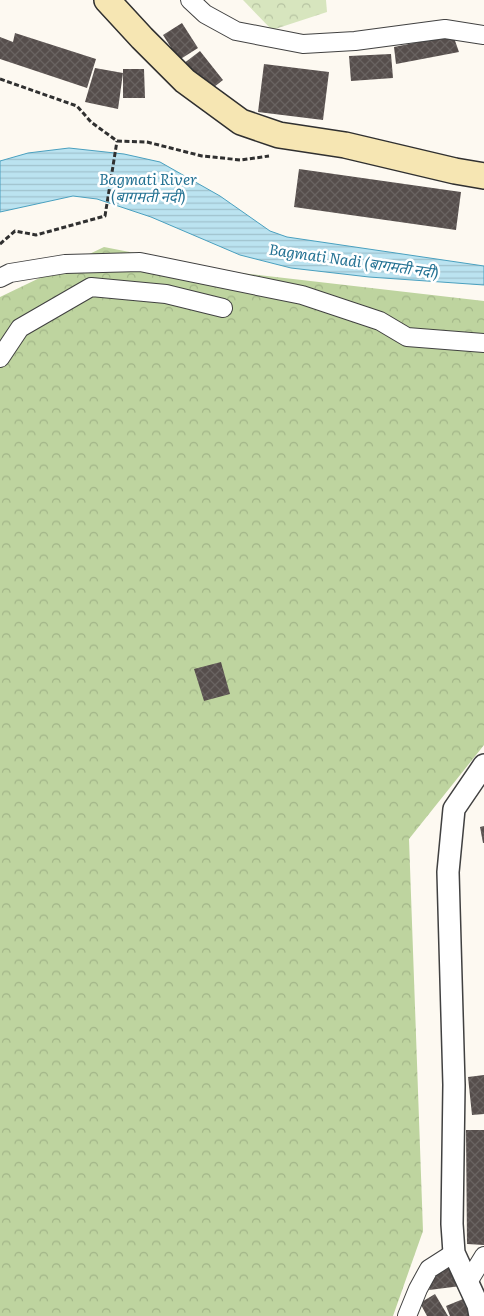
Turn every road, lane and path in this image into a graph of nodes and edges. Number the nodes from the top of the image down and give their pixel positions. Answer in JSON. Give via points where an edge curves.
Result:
{"nodes":[{"id":1,"x":107,"y":0,"type":"edge"},
{"id":2,"x":190,"y":0,"type":"edge"},
{"id":3,"x":484,"y":34,"type":"edge"},
{"id":4,"x":0,"y":78,"type":"edge"},
{"id":5,"x":117,"y":141,"type":"junction"},
{"id":6,"x":278,"y":155,"type":"dead end"},
{"id":7,"x":484,"y":176,"type":"edge"},
{"id":8,"x":0,"y":244,"type":"edge"},
{"id":9,"x":0,"y":278,"type":"edge"},
{"id":10,"x":223,"y":308,"type":"dead end"},
{"id":11,"x":484,"y":343,"type":"edge"},
{"id":12,"x":0,"y":358,"type":"edge"},
{"id":13,"x":484,"y":764,"type":"edge"},
{"id":14,"x":454,"y":1253,"type":"junction"},
{"id":15,"x":484,"y":1256,"type":"edge"},
{"id":16,"x":468,"y":1282,"type":"junction"},
{"id":17,"x":407,"y":1316,"type":"edge"},
{"id":18,"x":480,"y":1316,"type":"edge"}],
"edges":[{"from":1,"to":7,"type":"main road","via":[[184,80],[241,122],[278,134],[345,145]]},
{"from":2,"to":3,"type":"street","via":[[205,14],[236,31],[303,44],[355,41],[444,29]]},
{"from":4,"to":5,"type":"path","via":[[77,106],[91,122]]},
{"from":5,"to":6,"type":"path","via":[[147,142],[202,156],[241,160]]},
{"from":5,"to":8,"type":"path","via":[[105,216],[36,235],[15,231]]},
{"from":9,"to":11,"type":"street","via":[[10,273],[65,264],[140,262],[302,295],[380,322],[407,338]]},
{"from":10,"to":12,"type":"street","via":[[166,294],[91,287],[20,328]]},
{"from":13,"to":14,"type":"street","via":[[454,810],[448,872],[454,1085]]},
{"from":14,"to":16,"type":"street"},
{"from":14,"to":17,"type":"street","via":[[429,1269]]},
{"from":15,"to":16,"type":"street"},
{"from":16,"to":18,"type":"street"}]}
